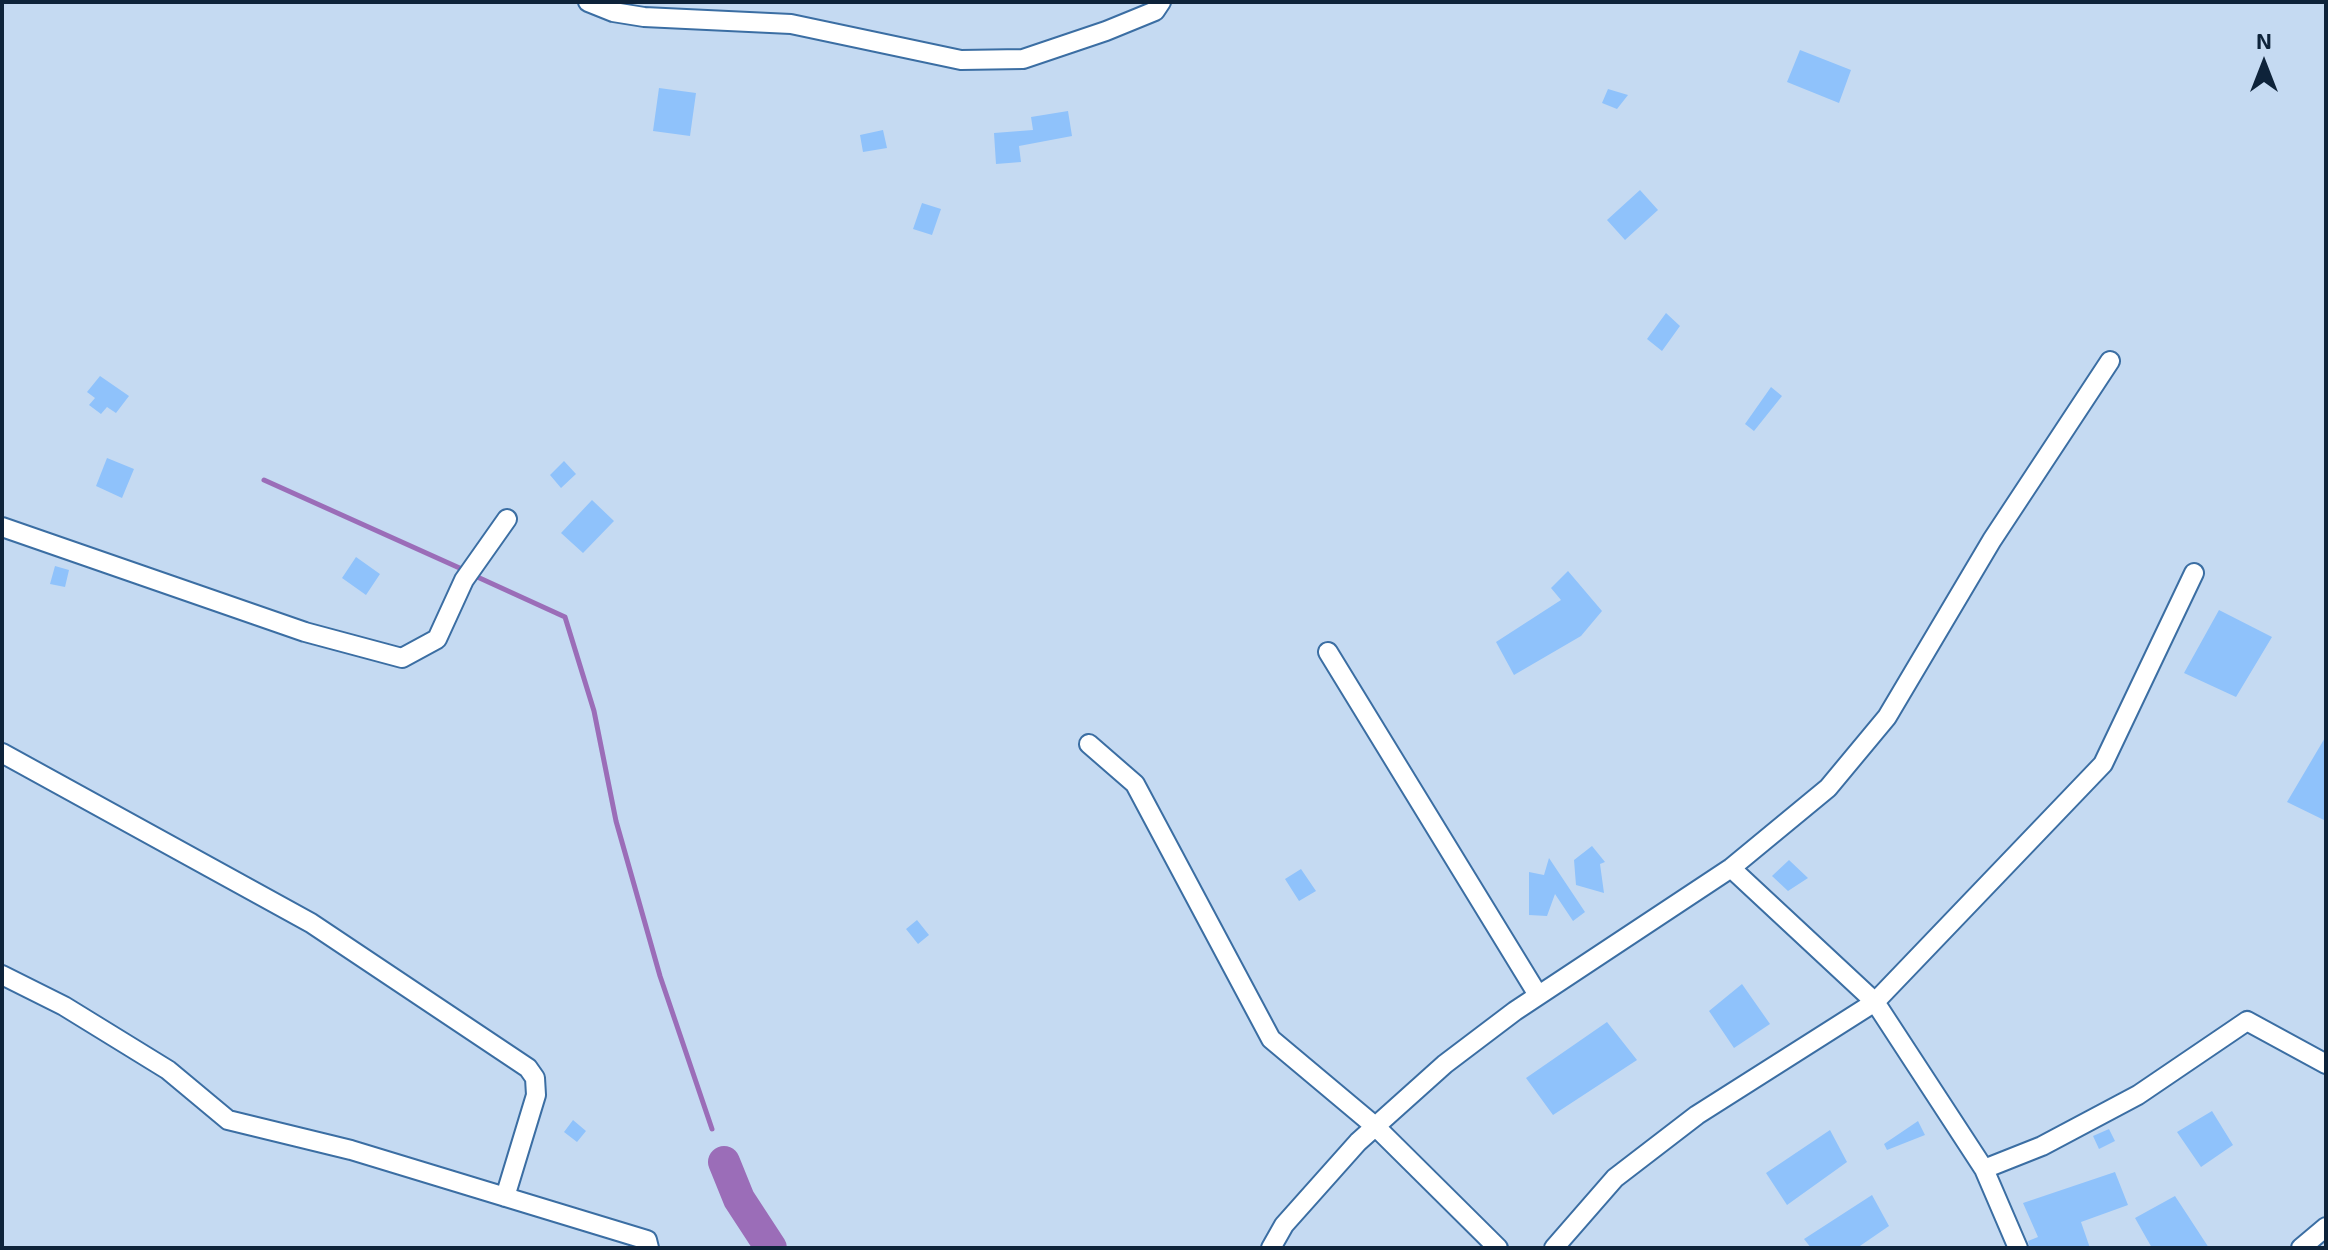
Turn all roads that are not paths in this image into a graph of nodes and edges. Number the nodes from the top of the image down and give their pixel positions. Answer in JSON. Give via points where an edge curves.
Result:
{"nodes":[{"id":1,"x":588,"y":2,"type":"edge"},
{"id":2,"x":1161,"y":2,"type":"edge"},
{"id":3,"x":2110,"y":361,"type":"dead end"},
{"id":4,"x":507,"y":519,"type":"dead end"},
{"id":5,"x":2,"y":527,"type":"edge"},
{"id":6,"x":2194,"y":573,"type":"dead end"},
{"id":7,"x":1328,"y":652,"type":"dead end"},
{"id":8,"x":1089,"y":744,"type":"dead end"},
{"id":9,"x":2,"y":753,"type":"edge"},
{"id":10,"x":1731,"y":868,"type":"junction"},
{"id":11,"x":2,"y":975,"type":"edge"},
{"id":12,"x":1538,"y":995,"type":"junction"},
{"id":13,"x":1875,"y":1002,"type":"junction"},
{"id":14,"x":2326,"y":1064,"type":"edge"},
{"id":15,"x":1376,"y":1127,"type":"junction"},
{"id":16,"x":1984,"y":1169,"type":"junction"},
{"id":17,"x":505,"y":1197,"type":"junction"},
{"id":18,"x":2326,"y":1227,"type":"edge"},
{"id":19,"x":649,"y":1248,"type":"edge"},
{"id":20,"x":1271,"y":1248,"type":"edge"},
{"id":21,"x":1498,"y":1248,"type":"edge"},
{"id":22,"x":1554,"y":1248,"type":"edge"},
{"id":23,"x":2018,"y":1248,"type":"edge"},
{"id":24,"x":2301,"y":1248,"type":"edge"}],
"edges":[{"from":1,"to":2,"type":"street","via":[[644,17],[791,24],[961,60],[1023,59],[1155,11]]},
{"from":3,"to":10,"type":"street","via":[[1992,540],[1887,717],[1828,788]]},
{"from":4,"to":5,"type":"street","via":[[469,574],[437,639],[402,658],[305,632]]},
{"from":6,"to":13,"type":"street","via":[[2103,764]]},
{"from":7,"to":12,"type":"street"},
{"from":8,"to":15,"type":"street","via":[[1135,784],[1271,1039]]},
{"from":9,"to":17,"type":"street","via":[[311,923],[528,1068],[536,1095]]},
{"from":10,"to":12,"type":"street"},
{"from":10,"to":13,"type":"street"},
{"from":11,"to":17,"type":"street","via":[[168,1070],[228,1120],[351,1150]]},
{"from":12,"to":15,"type":"street","via":[[1445,1064]]},
{"from":13,"to":16,"type":"street"},
{"from":13,"to":22,"type":"street","via":[[1697,1115],[1615,1178]]},
{"from":14,"to":16,"type":"street","via":[[2247,1021],[2138,1095],[2042,1146]]},
{"from":15,"to":20,"type":"street","via":[[1284,1225]]},
{"from":15,"to":21,"type":"street"},
{"from":16,"to":23,"type":"street"},
{"from":17,"to":19,"type":"street","via":[[647,1240]]},
{"from":18,"to":24,"type":"street"}]}
